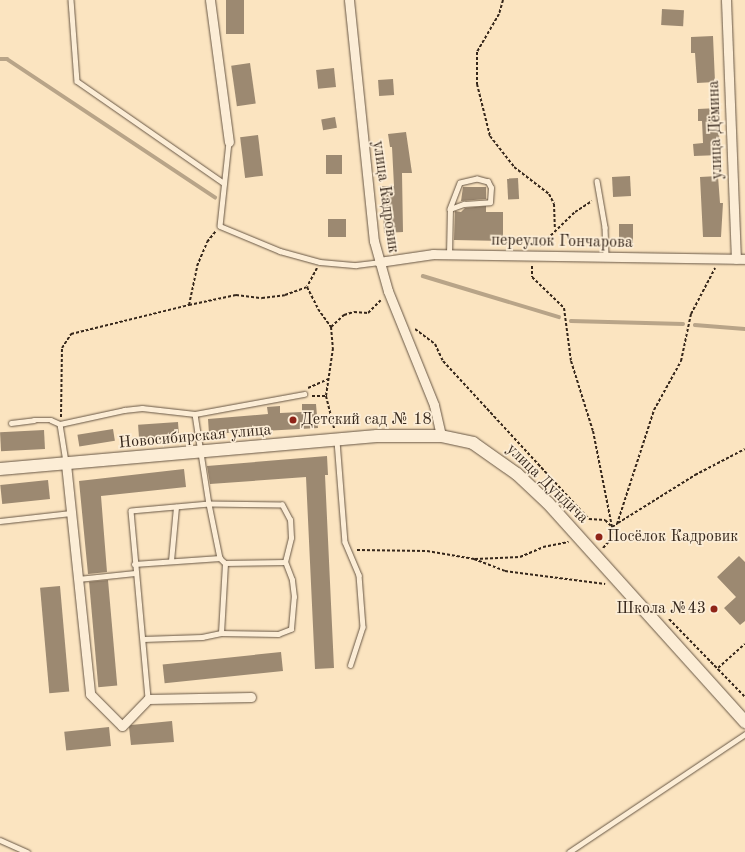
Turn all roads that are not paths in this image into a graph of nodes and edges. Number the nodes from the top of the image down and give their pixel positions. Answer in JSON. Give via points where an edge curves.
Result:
{"nodes":[{"id":1,"x":71,"y":0,"type":"edge"},
{"id":2,"x":210,"y":0,"type":"edge"},
{"id":3,"x":350,"y":0,"type":"edge"},
{"id":4,"x":726,"y":0,"type":"edge"},
{"id":5,"x":229,"y":142,"type":"joint"},
{"id":6,"x":597,"y":181,"type":"dead end"},
{"id":7,"x":224,"y":183,"type":"junction"},
{"id":8,"x":450,"y":209,"type":"junction"},
{"id":9,"x":449,"y":255,"type":"junction"},
{"id":10,"x":606,"y":257,"type":"junction"},
{"id":11,"x":741,"y":259,"type":"edge"},
{"id":12,"x":379,"y":262,"type":"junction"},
{"id":13,"x":304,"y":394,"type":"road end"},
{"id":14,"x":195,"y":414,"type":"junction"},
{"id":15,"x":11,"y":423,"type":"dead end"},
{"id":16,"x":60,"y":424,"type":"junction"},
{"id":17,"x":441,"y":436,"type":"junction"},
{"id":18,"x":336,"y":440,"type":"junction"},
{"id":19,"x":203,"y":452,"type":"junction"},
{"id":20,"x":66,"y":464,"type":"junction"},
{"id":21,"x":0,"y":469,"type":"edge"},
{"id":22,"x":209,"y":504,"type":"junction"},
{"id":23,"x":176,"y":507,"type":"junction"},
{"id":24,"x":71,"y":513,"type":"junction"},
{"id":25,"x":0,"y":521,"type":"edge"},
{"id":26,"x":220,"y":558,"type":"junction"},
{"id":27,"x":170,"y":561,"type":"junction"},
{"id":28,"x":225,"y":562,"type":"junction"},
{"id":29,"x":285,"y":562,"type":"junction"},
{"id":30,"x":134,"y":564,"type":"junction"},
{"id":31,"x":135,"y":573,"type":"junction"},
{"id":32,"x":78,"y":579,"type":"junction"},
{"id":33,"x":222,"y":633,"type":"junction"},
{"id":34,"x":143,"y":639,"type":"junction"},
{"id":35,"x":351,"y":665,"type":"dead end"},
{"id":36,"x":250,"y":697,"type":"dead end"},
{"id":37,"x":148,"y":699,"type":"junction"},
{"id":38,"x":745,"y":722,"type":"edge"},
{"id":39,"x":745,"y":734,"type":"edge"},
{"id":40,"x":0,"y":840,"type":"edge"},
{"id":41,"x":27,"y":852,"type":"edge"},
{"id":42,"x":569,"y":852,"type":"edge"}],
"edges":[{"from":1,"to":7,"type":"lane","via":[[76,81]]},
{"from":2,"to":5,"type":"street"},
{"from":3,"to":12,"type":"street","name":"улица Кадровик","via":[[368,208]]},
{"from":4,"to":11,"type":"street","name":"улица Дёмина"},
{"from":5,"to":7,"type":"lane"},
{"from":6,"to":10,"type":"lane","via":[[598,199],[605,227]]},
{"from":7,"to":12,"type":"lane","via":[[220,226],[280,251],[320,262],[356,265]]},
{"from":8,"to":8,"type":"lane","via":[[460,183],[477,179],[488,182],[491,188],[490,202],[464,204]]},
{"from":8,"to":9,"type":"lane"},
{"from":9,"to":10,"type":"street","name":"переулок Гончарова"},
{"from":9,"to":12,"type":"street","name":"переулок Гончарова","via":[[404,257]]},
{"from":10,"to":11,"type":"street","name":"переулок Гончарова"},
{"from":12,"to":17,"type":"street","name":"улица Кадровик","via":[[388,291],[434,405]]},
{"from":13,"to":14,"type":"lane"},
{"from":14,"to":16,"type":"lane","via":[[142,408]]},
{"from":14,"to":19,"type":"lane"},
{"from":15,"to":16,"type":"lane","via":[[51,420]]},
{"from":16,"to":20,"type":"lane"},
{"from":17,"to":18,"type":"main road","name":"Новосибирская улица","via":[[377,436]]},
{"from":17,"to":38,"type":"main road","name":"улица Дундича","via":[[474,443],[497,458],[543,498],[581,539],[601,552],[705,680]]},
{"from":18,"to":19,"type":"main road","name":"Новосибирская улица"},
{"from":18,"to":35,"type":"lane","via":[[345,542],[359,575],[363,627]]},
{"from":19,"to":20,"type":"main road","name":"Новосибирская улица"},
{"from":19,"to":22,"type":"lane"},
{"from":20,"to":21,"type":"main road","name":"Новосибирская улица"},
{"from":20,"to":24,"type":"street"},
{"from":22,"to":23,"type":"lane"},
{"from":22,"to":26,"type":"lane"},
{"from":22,"to":29,"type":"lane","via":[[282,505],[290,520],[291,538]]},
{"from":23,"to":27,"type":"lane"},
{"from":23,"to":30,"type":"lane","via":[[131,511]]},
{"from":24,"to":25,"type":"lane"},
{"from":24,"to":32,"type":"street"},
{"from":26,"to":27,"type":"lane"},
{"from":26,"to":28,"type":"lane"},
{"from":27,"to":30,"type":"lane"},
{"from":28,"to":29,"type":"lane"},
{"from":28,"to":33,"type":"lane"},
{"from":29,"to":33,"type":"lane","via":[[292,580],[294,597],[291,629],[278,634]]},
{"from":30,"to":31,"type":"lane"},
{"from":31,"to":32,"type":"lane"},
{"from":31,"to":34,"type":"lane"},
{"from":32,"to":37,"type":"street","via":[[90,694],[122,726]]},
{"from":33,"to":34,"type":"lane","via":[[202,637]]},
{"from":34,"to":37,"type":"lane"},
{"from":36,"to":37,"type":"street"},
{"from":39,"to":42,"type":"lane"},
{"from":40,"to":41,"type":"lane"}]}
